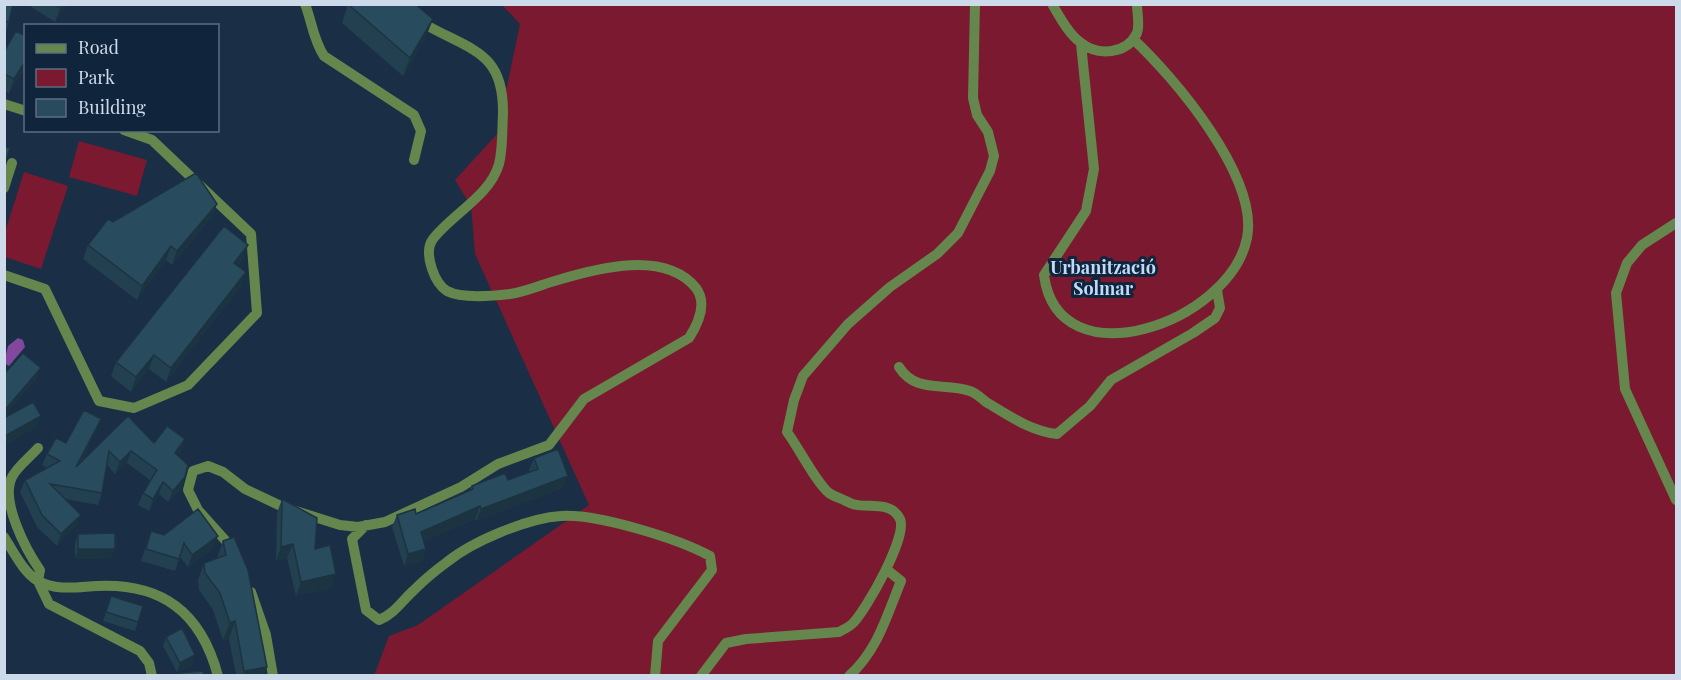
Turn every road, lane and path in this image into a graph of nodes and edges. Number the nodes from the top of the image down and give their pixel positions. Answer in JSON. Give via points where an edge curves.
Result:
{"nodes":[{"id":1,"x":304,"y":4,"type":"edge"},
{"id":2,"x":399,"y":4,"type":"edge"},
{"id":3,"x":975,"y":4,"type":"edge"},
{"id":4,"x":1052,"y":4,"type":"edge"},
{"id":5,"x":1137,"y":4,"type":"edge"},
{"id":6,"x":1133,"y":39,"type":"junction"},
{"id":7,"x":1081,"y":44,"type":"junction"},
{"id":8,"x":4,"y":104,"type":"edge"},
{"id":9,"x":24,"y":110,"type":"edge"},
{"id":10,"x":130,"y":132,"type":"edge"},
{"id":11,"x":414,"y":160,"type":"dead end"},
{"id":12,"x":12,"y":163,"type":"edge"},
{"id":13,"x":4,"y":188,"type":"edge"},
{"id":14,"x":1677,"y":224,"type":"edge"},
{"id":15,"x":4,"y":275,"type":"edge"},
{"id":16,"x":1217,"y":290,"type":"junction"},
{"id":17,"x":899,"y":367,"type":"dead end"},
{"id":18,"x":38,"y":448,"type":"dead end"},
{"id":19,"x":1677,"y":500,"type":"edge"},
{"id":20,"x":368,"y":523,"type":"junction"},
{"id":21,"x":4,"y":537,"type":"edge"},
{"id":22,"x":240,"y":560,"type":"edge"},
{"id":23,"x":886,"y":569,"type":"junction"},
{"id":24,"x":38,"y":581,"type":"junction"},
{"id":25,"x":248,"y":584,"type":"edge"},
{"id":26,"x":152,"y":675,"type":"edge"},
{"id":27,"x":218,"y":675,"type":"edge"},
{"id":28,"x":273,"y":675,"type":"edge"},
{"id":29,"x":655,"y":675,"type":"edge"},
{"id":30,"x":701,"y":675,"type":"edge"},
{"id":31,"x":849,"y":675,"type":"edge"}],
"edges":[{"from":1,"to":11,"type":"street","via":[[314,40],[324,56],[414,115],[421,131]]},
{"from":2,"to":20,"type":"street","via":[[421,22],[471,47],[492,63],[503,104],[499,164],[491,180],[432,240],[428,256],[441,287],[450,293],[512,294],[561,279],[646,266],[672,269],[697,290],[702,302],[699,323],[688,338],[584,399],[549,445],[498,464],[461,487],[385,522]]},
{"from":3,"to":23,"type":"street","via":[[973,98],[994,156],[990,171],[958,233],[848,324],[803,376],[787,432],[828,492],[855,505],[893,510],[901,520]]},
{"from":4,"to":7,"type":"street"},
{"from":5,"to":6,"type":"street","via":[[1138,30]]},
{"from":6,"to":7,"type":"street","via":[[1118,51]]},
{"from":6,"to":16,"type":"street","via":[[1179,87],[1232,167],[1245,200],[1247,237],[1238,262]]},
{"from":7,"to":16,"type":"street","via":[[1095,169],[1086,211],[1044,275],[1046,292],[1056,309],[1069,320],[1091,332],[1118,334],[1189,312]]},
{"from":8,"to":9,"type":"street"},
{"from":10,"to":15,"type":"street","via":[[152,140],[251,234],[257,313],[188,385],[135,408],[99,401],[45,289]]},
{"from":12,"to":13,"type":"street"},
{"from":14,"to":19,"type":"street","via":[[1642,245],[1627,263],[1616,293],[1625,389]]},
{"from":16,"to":17,"type":"street","via":[[1220,308],[1215,318],[1111,380],[1090,406],[1057,434],[1040,432],[1022,423],[972,391],[916,383],[906,378]]},
{"from":18,"to":24,"type":"street","via":[[12,477],[9,505],[40,570]]},
{"from":20,"to":22,"type":"street","via":[[340,525],[283,507],[208,466],[193,471],[188,490],[198,510]]},
{"from":20,"to":29,"type":"street","via":[[352,539],[366,610],[379,620],[465,549],[551,518],[618,524],[698,549],[710,556],[712,570],[658,641]]},
{"from":21,"to":24,"type":"street"},
{"from":23,"to":30,"type":"street","via":[[865,610],[852,625],[839,632],[726,644]]},
{"from":23,"to":31,"type":"street","via":[[901,581],[888,620]]},
{"from":24,"to":26,"type":"street","via":[[49,604],[140,651]]},
{"from":24,"to":27,"type":"street","via":[[60,589],[118,585],[142,589],[174,603],[205,639]]},
{"from":25,"to":28,"type":"street","via":[[266,635]]}]}
